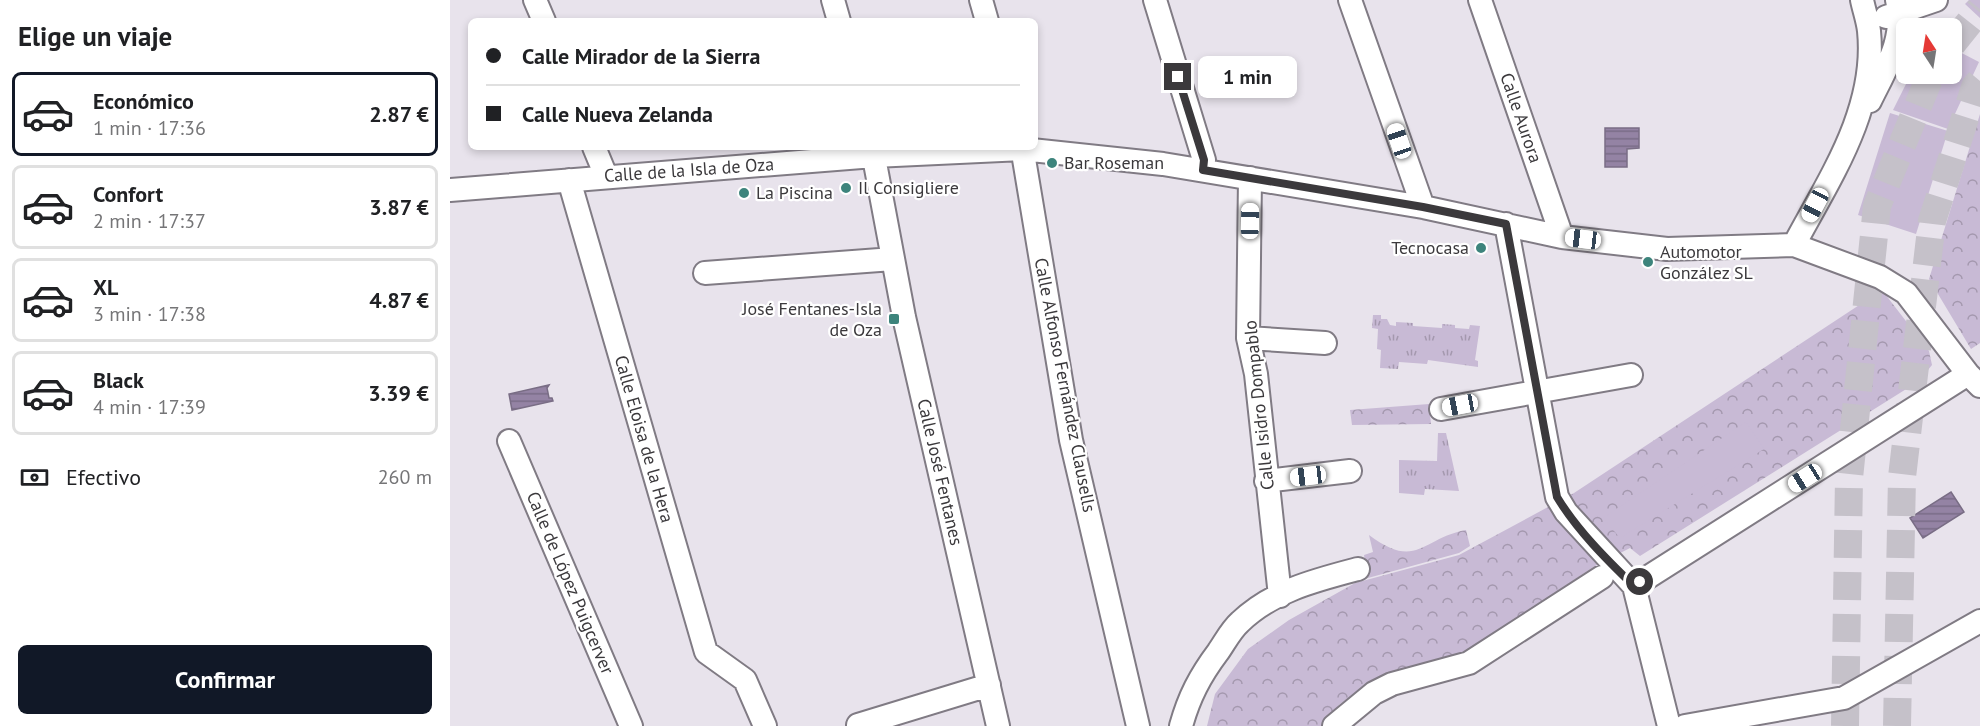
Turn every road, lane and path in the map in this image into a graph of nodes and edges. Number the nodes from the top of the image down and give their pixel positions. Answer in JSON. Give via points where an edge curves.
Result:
{"nodes":[{"id":1,"x":535,"y":0,"type":"edge"},
{"id":2,"x":833,"y":0,"type":"edge"},
{"id":3,"x":981,"y":0,"type":"edge"},
{"id":4,"x":1155,"y":0,"type":"edge"},
{"id":5,"x":1350,"y":0,"type":"edge"},
{"id":6,"x":1480,"y":0,"type":"edge"},
{"id":7,"x":1862,"y":0,"type":"edge"},
{"id":8,"x":1936,"y":0,"type":"edge"},
{"id":9,"x":1899,"y":6,"type":"edge"},
{"id":10,"x":543,"y":18,"type":"edge"},
{"id":11,"x":838,"y":18,"type":"edge"},
{"id":12,"x":986,"y":18,"type":"edge"},
{"id":13,"x":1869,"y":32,"type":"junction"},
{"id":14,"x":1853,"y":134,"type":"junction"},
{"id":15,"x":595,"y":150,"type":"edge"},
{"id":16,"x":948,"y":150,"type":"edge"},
{"id":17,"x":1022,"y":150,"type":"edge"},
{"id":18,"x":1038,"y":150,"type":"edge"},
{"id":19,"x":873,"y":152,"type":"edge"},
{"id":20,"x":1203,"y":170,"type":"junction"},
{"id":21,"x":606,"y":176,"type":"junction"},
{"id":22,"x":1250,"y":178,"type":"junction"},
{"id":23,"x":569,"y":180,"type":"junction"},
{"id":24,"x":450,"y":190,"type":"edge"},
{"id":25,"x":1423,"y":207,"type":"junction"},
{"id":26,"x":1506,"y":224,"type":"junction"},
{"id":27,"x":1562,"y":237,"type":"junction"},
{"id":28,"x":1794,"y":245,"type":"junction"},
{"id":29,"x":893,"y":259,"type":"junction"},
{"id":30,"x":705,"y":273,"type":"dead end"},
{"id":31,"x":1248,"y":338,"type":"junction"},
{"id":32,"x":1325,"y":343,"type":"dead end"},
{"id":33,"x":1631,"y":375,"type":"dead end"},
{"id":34,"x":1974,"y":380,"type":"edge"},
{"id":35,"x":1538,"y":390,"type":"junction"},
{"id":36,"x":1441,"y":409,"type":"dead end"},
{"id":37,"x":509,"y":441,"type":"dead end"},
{"id":38,"x":1350,"y":471,"type":"dead end"},
{"id":39,"x":1266,"y":481,"type":"junction"},
{"id":40,"x":1358,"y":569,"type":"dead end"},
{"id":41,"x":1602,"y":578,"type":"dead end"},
{"id":42,"x":1634,"y":586,"type":"junction"},
{"id":43,"x":1280,"y":596,"type":"junction"},
{"id":44,"x":1980,"y":621,"type":"edge"},
{"id":45,"x":988,"y":685,"type":"junction"},
{"id":46,"x":858,"y":725,"type":"edge"},
{"id":47,"x":631,"y":726,"type":"edge"},
{"id":48,"x":765,"y":726,"type":"edge"},
{"id":49,"x":998,"y":726,"type":"edge"},
{"id":50,"x":1138,"y":726,"type":"edge"},
{"id":51,"x":1181,"y":726,"type":"edge"},
{"id":52,"x":1334,"y":726,"type":"edge"},
{"id":53,"x":1670,"y":726,"type":"edge"},
{"id":54,"x":1684,"y":726,"type":"edge"}],
"edges":[{"from":1,"to":10,"type":"street"},
{"from":2,"to":11,"type":"street"},
{"from":3,"to":12,"type":"street"},
{"from":4,"to":20,"type":"street","via":[[1204,160]]},
{"from":5,"to":25,"type":"street"},
{"from":6,"to":27,"type":"street","name":"Calle Aurora"},
{"from":7,"to":13,"type":"street"},
{"from":8,"to":9,"type":"street"},
{"from":9,"to":13,"type":"street"},
{"from":9,"to":14,"type":"street","via":[[1897,45]]},
{"from":13,"to":14,"type":"street","via":[[1867,76]]},
{"from":14,"to":28,"type":"street"},
{"from":15,"to":21,"type":"street"},
{"from":16,"to":19,"type":"street","name":"Calle de la Isla de Oza"},
{"from":17,"to":50,"type":"street","name":"Calle Alfonso Fernández Clausells","via":[[1071,440]]},
{"from":18,"to":20,"type":"street","name":"Calle de la Isla de Oza"},
{"from":19,"to":21,"type":"street","name":"Calle de la Isla de Oza"},
{"from":19,"to":29,"type":"street","name":"Calle José Fentanes"},
{"from":20,"to":22,"type":"street","name":"Calle de la Isla de Oza"},
{"from":21,"to":23,"type":"street","name":"Calle de la Isla de Oza"},
{"from":22,"to":25,"type":"street","name":"Calle de la Isla de Oza"},
{"from":22,"to":31,"type":"street","name":"Calle Isidro Dompablo"},
{"from":23,"to":24,"type":"street","name":"Calle de la Isla de Oza"},
{"from":23,"to":48,"type":"street","name":"Calle Eloisa de la Hera","via":[[706,652],[745,680]]},
{"from":25,"to":26,"type":"street","name":"Calle de la Isla de Oza"},
{"from":26,"to":27,"type":"street","name":"Calle de la Isla de Oza"},
{"from":26,"to":35,"type":"street"},
{"from":27,"to":28,"type":"street","name":"Calle de la Isla de Oza","via":[[1667,249]]},
{"from":28,"to":34,"type":"street","name":"Calle de la Isla de Oza","via":[[1880,277],[1906,293]]},
{"from":29,"to":30,"type":"street"},
{"from":29,"to":45,"type":"street","name":"Calle José Fentanes"},
{"from":31,"to":32,"type":"street"},
{"from":31,"to":39,"type":"street","name":"Calle Isidro Dompablo","via":[[1256,374]]},
{"from":33,"to":35,"type":"street"},
{"from":34,"to":42,"type":"street"},
{"from":35,"to":36,"type":"street"},
{"from":35,"to":42,"type":"street","via":[[1557,497],[1566,512]]},
{"from":37,"to":47,"type":"street","name":"Calle de López Puigcerver"},
{"from":38,"to":39,"type":"street"},
{"from":39,"to":43,"type":"street","name":"Calle Isidro Dompablo"},
{"from":40,"to":43,"type":"street","via":[[1306,583]]},
{"from":41,"to":52,"type":"street","via":[[1469,663],[1392,684],[1374,693]]},
{"from":42,"to":53,"type":"street"},
{"from":43,"to":51,"type":"street","via":[[1256,608],[1238,624],[1202,672]]},
{"from":44,"to":54,"type":"street","via":[[1844,698]]},
{"from":45,"to":46,"type":"street"},
{"from":45,"to":49,"type":"street","name":"Calle José Fentanes"}]}
